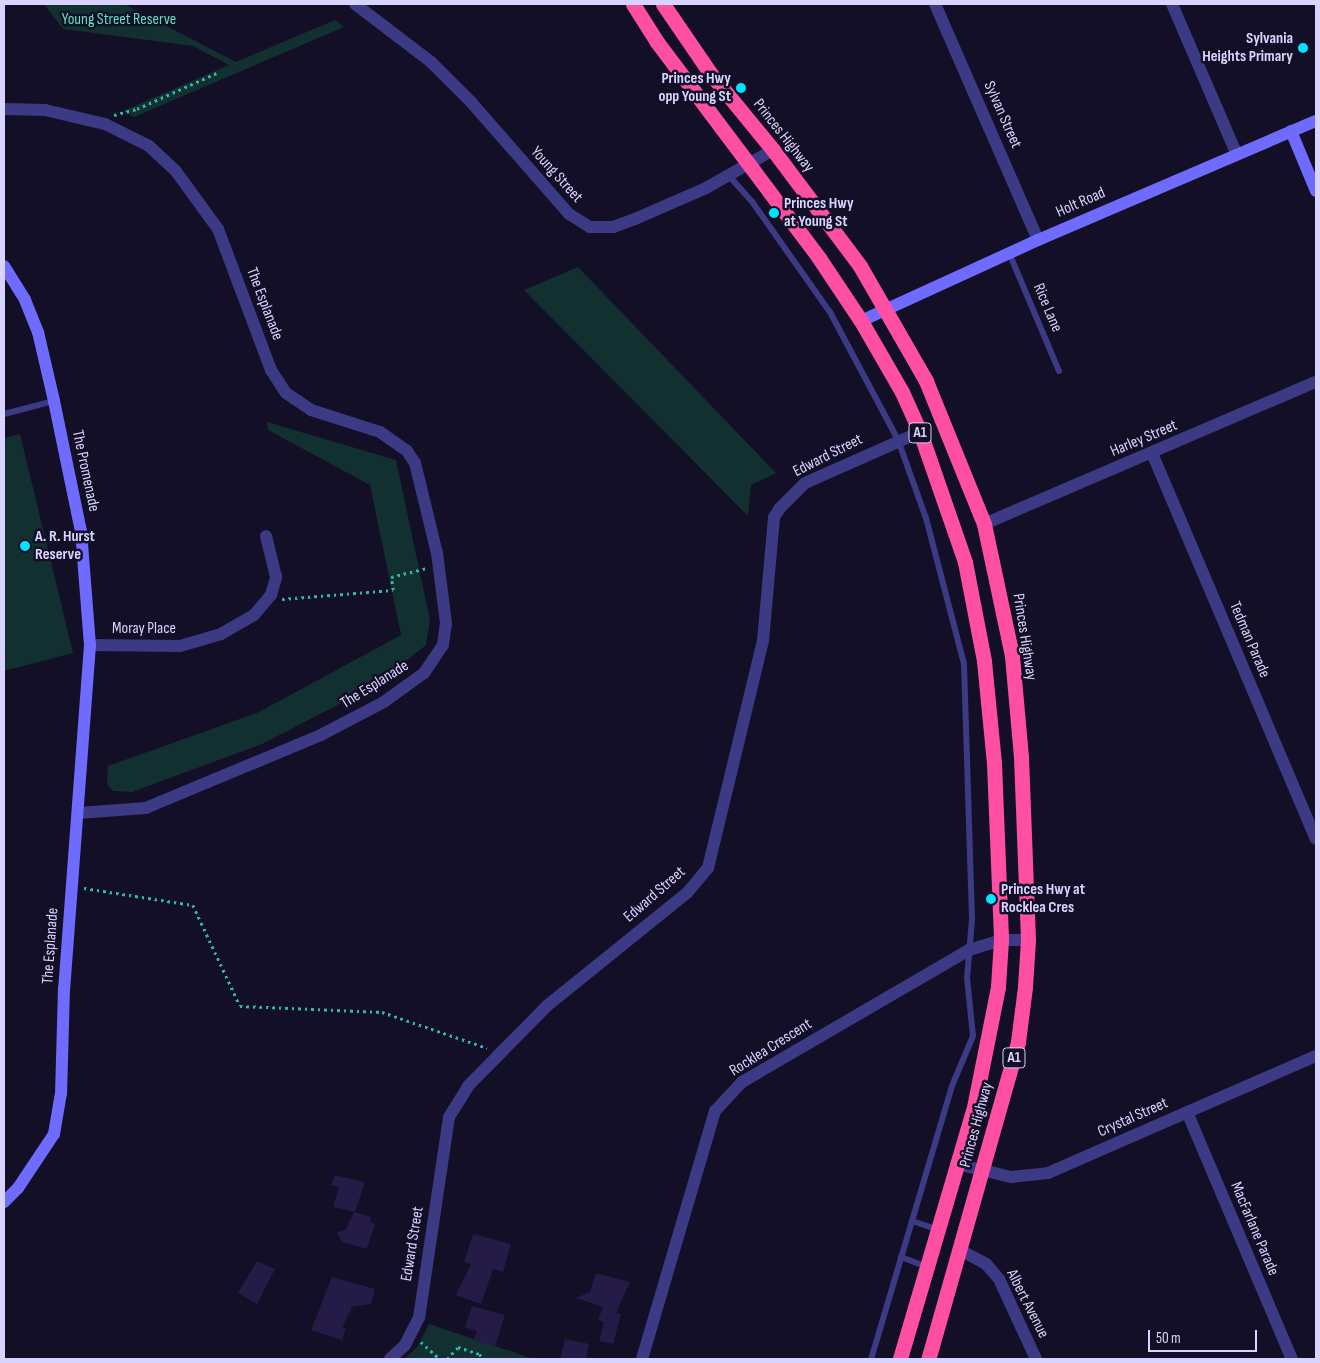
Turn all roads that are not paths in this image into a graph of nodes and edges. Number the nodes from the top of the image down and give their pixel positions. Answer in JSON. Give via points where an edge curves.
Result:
{"nodes":[{"id":1,"x":355,"y":4,"type":"edge"},
{"id":2,"x":633,"y":4,"type":"edge"},
{"id":3,"x":663,"y":4,"type":"edge"},
{"id":4,"x":935,"y":4,"type":"edge"},
{"id":5,"x":1172,"y":4,"type":"edge"},
{"id":6,"x":4,"y":109,"type":"edge"},
{"id":7,"x":1316,"y":121,"type":"edge"},
{"id":8,"x":1291,"y":131,"type":"junction"},
{"id":9,"x":773,"y":150,"type":"junction"},
{"id":10,"x":1237,"y":155,"type":"junction"},
{"id":11,"x":749,"y":165,"type":"junction"},
{"id":12,"x":729,"y":176,"type":"junction"},
{"id":13,"x":1316,"y":191,"type":"edge"},
{"id":14,"x":1038,"y":240,"type":"junction"},
{"id":15,"x":1010,"y":255,"type":"junction"},
{"id":16,"x":4,"y":266,"type":"edge"},
{"id":17,"x":887,"y":309,"type":"junction"},
{"id":18,"x":861,"y":321,"type":"junction"},
{"id":19,"x":1059,"y":371,"type":"dead end"},
{"id":20,"x":1316,"y":382,"type":"edge"},
{"id":21,"x":54,"y":401,"type":"junction"},
{"id":22,"x":4,"y":414,"type":"edge"},
{"id":23,"x":920,"y":432,"type":"junction"},
{"id":24,"x":898,"y":440,"type":"junction"},
{"id":25,"x":1152,"y":453,"type":"junction"},
{"id":26,"x":984,"y":524,"type":"junction"},
{"id":27,"x":266,"y":536,"type":"dead end"},
{"id":28,"x":90,"y":645,"type":"junction"},
{"id":29,"x":78,"y":813,"type":"junction"},
{"id":30,"x":1316,"y":839,"type":"edge"},
{"id":31,"x":1002,"y":940,"type":"junction"},
{"id":32,"x":1028,"y":940,"type":"junction"},
{"id":33,"x":969,"y":950,"type":"junction"},
{"id":34,"x":1316,"y":1056,"type":"edge"},
{"id":35,"x":1187,"y":1112,"type":"junction"},
{"id":36,"x":957,"y":1164,"type":"junction"},
{"id":37,"x":983,"y":1173,"type":"junction"},
{"id":38,"x":4,"y":1202,"type":"edge"},
{"id":39,"x":912,"y":1220,"type":"junction"},
{"id":40,"x":937,"y":1230,"type":"junction"},
{"id":41,"x":960,"y":1250,"type":"junction"},
{"id":42,"x":901,"y":1257,"type":"junction"},
{"id":43,"x":927,"y":1267,"type":"junction"},
{"id":44,"x":390,"y":1359,"type":"edge"},
{"id":45,"x":642,"y":1359,"type":"edge"},
{"id":46,"x":871,"y":1359,"type":"edge"},
{"id":47,"x":900,"y":1359,"type":"edge"},
{"id":48,"x":928,"y":1359,"type":"edge"},
{"id":49,"x":1036,"y":1359,"type":"edge"},
{"id":50,"x":1292,"y":1359,"type":"edge"}],
"edges":[{"from":1,"to":12,"type":"street","name":"Young Street","via":[[431,62],[581,223],[613,227]]},
{"from":2,"to":11,"type":"highway","name":"Princes Highway","number":"A1","via":[[656,42]]},
{"from":3,"to":9,"type":"highway","name":"Princes Highway","number":"A1","via":[[710,73]]},
{"from":4,"to":14,"type":"street","name":"Sylvan Street"},
{"from":5,"to":10,"type":"street"},
{"from":6,"to":29,"type":"street","name":"The Esplanade","via":[[45,110],[105,124],[149,146],[175,170],[218,229],[271,370],[286,393],[311,410],[380,432],[406,451],[421,478],[438,565],[446,634],[437,658],[407,686],[384,702],[281,754],[146,808]]},
{"from":7,"to":8,"type":"street","name":"Holt Road"},
{"from":8,"to":10,"type":"street","name":"Holt Road"},
{"from":8,"to":13,"type":"street"},
{"from":9,"to":11,"type":"street","name":"Young Street"},
{"from":9,"to":17,"type":"highway","name":"Princes Highway","number":"A1","via":[[855,260]]},
{"from":10,"to":14,"type":"street","name":"Holt Road"},
{"from":11,"to":12,"type":"street","name":"Young Street"},
{"from":11,"to":18,"type":"highway","name":"Princes Highway","number":"A1","via":[[824,264]]},
{"from":12,"to":24,"type":"lane","name":"Princes Highway","via":[[753,203],[825,304]]},
{"from":14,"to":15,"type":"street","name":"Holt Road"},
{"from":15,"to":17,"type":"street","name":"Holt Road"},
{"from":15,"to":19,"type":"lane","name":"Rice Lane"},
{"from":16,"to":21,"type":"street","name":"The Promenade","via":[[25,300],[38,332]]},
{"from":17,"to":18,"type":"street","name":"Holt Road"},
{"from":17,"to":26,"type":"highway","name":"Princes Highway","number":"A1","via":[[945,422]]},
{"from":18,"to":23,"type":"highway","name":"Princes Highway","number":"A1","via":[[902,392]]},
{"from":20,"to":25,"type":"street","name":"Harley Street"},
{"from":21,"to":22,"type":"lane"},
{"from":21,"to":28,"type":"street","name":"The Promenade","via":[[81,531]]},
{"from":23,"to":24,"type":"street","name":"Edward Street"},
{"from":23,"to":31,"type":"highway","name":"Princes Highway","number":"A1","via":[[965,562],[984,661],[994,763]]},
{"from":24,"to":33,"type":"lane","name":"Princes Highway","via":[[926,518],[964,664],[972,919]]},
{"from":24,"to":44,"type":"street","name":"Edward Street","via":[[805,483],[786,500],[774,518],[764,641],[708,868],[687,893],[548,1005],[468,1086],[449,1117],[419,1318],[405,1346]]},
{"from":25,"to":26,"type":"street","name":"Harley Street"},
{"from":25,"to":30,"type":"street","name":"Tedman Parade"},
{"from":26,"to":32,"type":"highway","name":"Princes Highway","number":"A1","via":[[1012,656],[1021,757]]},
{"from":27,"to":28,"type":"street","name":"Moray Place","via":[[276,577],[276,597],[254,614],[221,634],[198,642],[165,647]]},
{"from":28,"to":29,"type":"street","name":"The Promenade"},
{"from":29,"to":38,"type":"street","name":"The Esplanade","via":[[64,988],[61,1093],[54,1134],[18,1188]]},
{"from":31,"to":32,"type":"street","name":"Rocklea Crescent"},
{"from":31,"to":33,"type":"street","name":"Rocklea Crescent"},
{"from":31,"to":36,"type":"highway","name":"Princes Highway","number":"A1","via":[[989,1045]]},
{"from":32,"to":37,"type":"highway","name":"Princes Highway","number":"A1","via":[[1018,1042]]},
{"from":33,"to":39,"type":"lane","name":"Princes Highway","via":[[967,978],[973,1036],[952,1086]]},
{"from":33,"to":45,"type":"street","name":"Rocklea Crescent","via":[[742,1082],[715,1111]]},
{"from":34,"to":35,"type":"street","name":"Crystal Street"},
{"from":35,"to":37,"type":"street","name":"Crystal Street","via":[[1048,1173],[1028,1178]]},
{"from":35,"to":50,"type":"street","name":"MacFarlane Parade"},
{"from":36,"to":37,"type":"street","name":"Crystal Street"},
{"from":36,"to":40,"type":"highway","name":"Princes Highway","number":"A1"},
{"from":37,"to":41,"type":"highway","name":"Princes Highway","number":"A1"},
{"from":39,"to":40,"type":"lane"},
{"from":39,"to":42,"type":"lane","name":"Princes Highway"},
{"from":40,"to":43,"type":"highway","name":"Princes Highway","number":"A1"},
{"from":41,"to":48,"type":"highway","name":"Princes Highway","number":"A1"},
{"from":41,"to":49,"type":"street","name":"Albert Avenue","via":[[986,1264],[999,1279]]},
{"from":42,"to":43,"type":"lane"},
{"from":42,"to":46,"type":"lane","name":"Princes Highway"},
{"from":43,"to":47,"type":"highway","name":"Princes Highway","number":"A1"}]}
